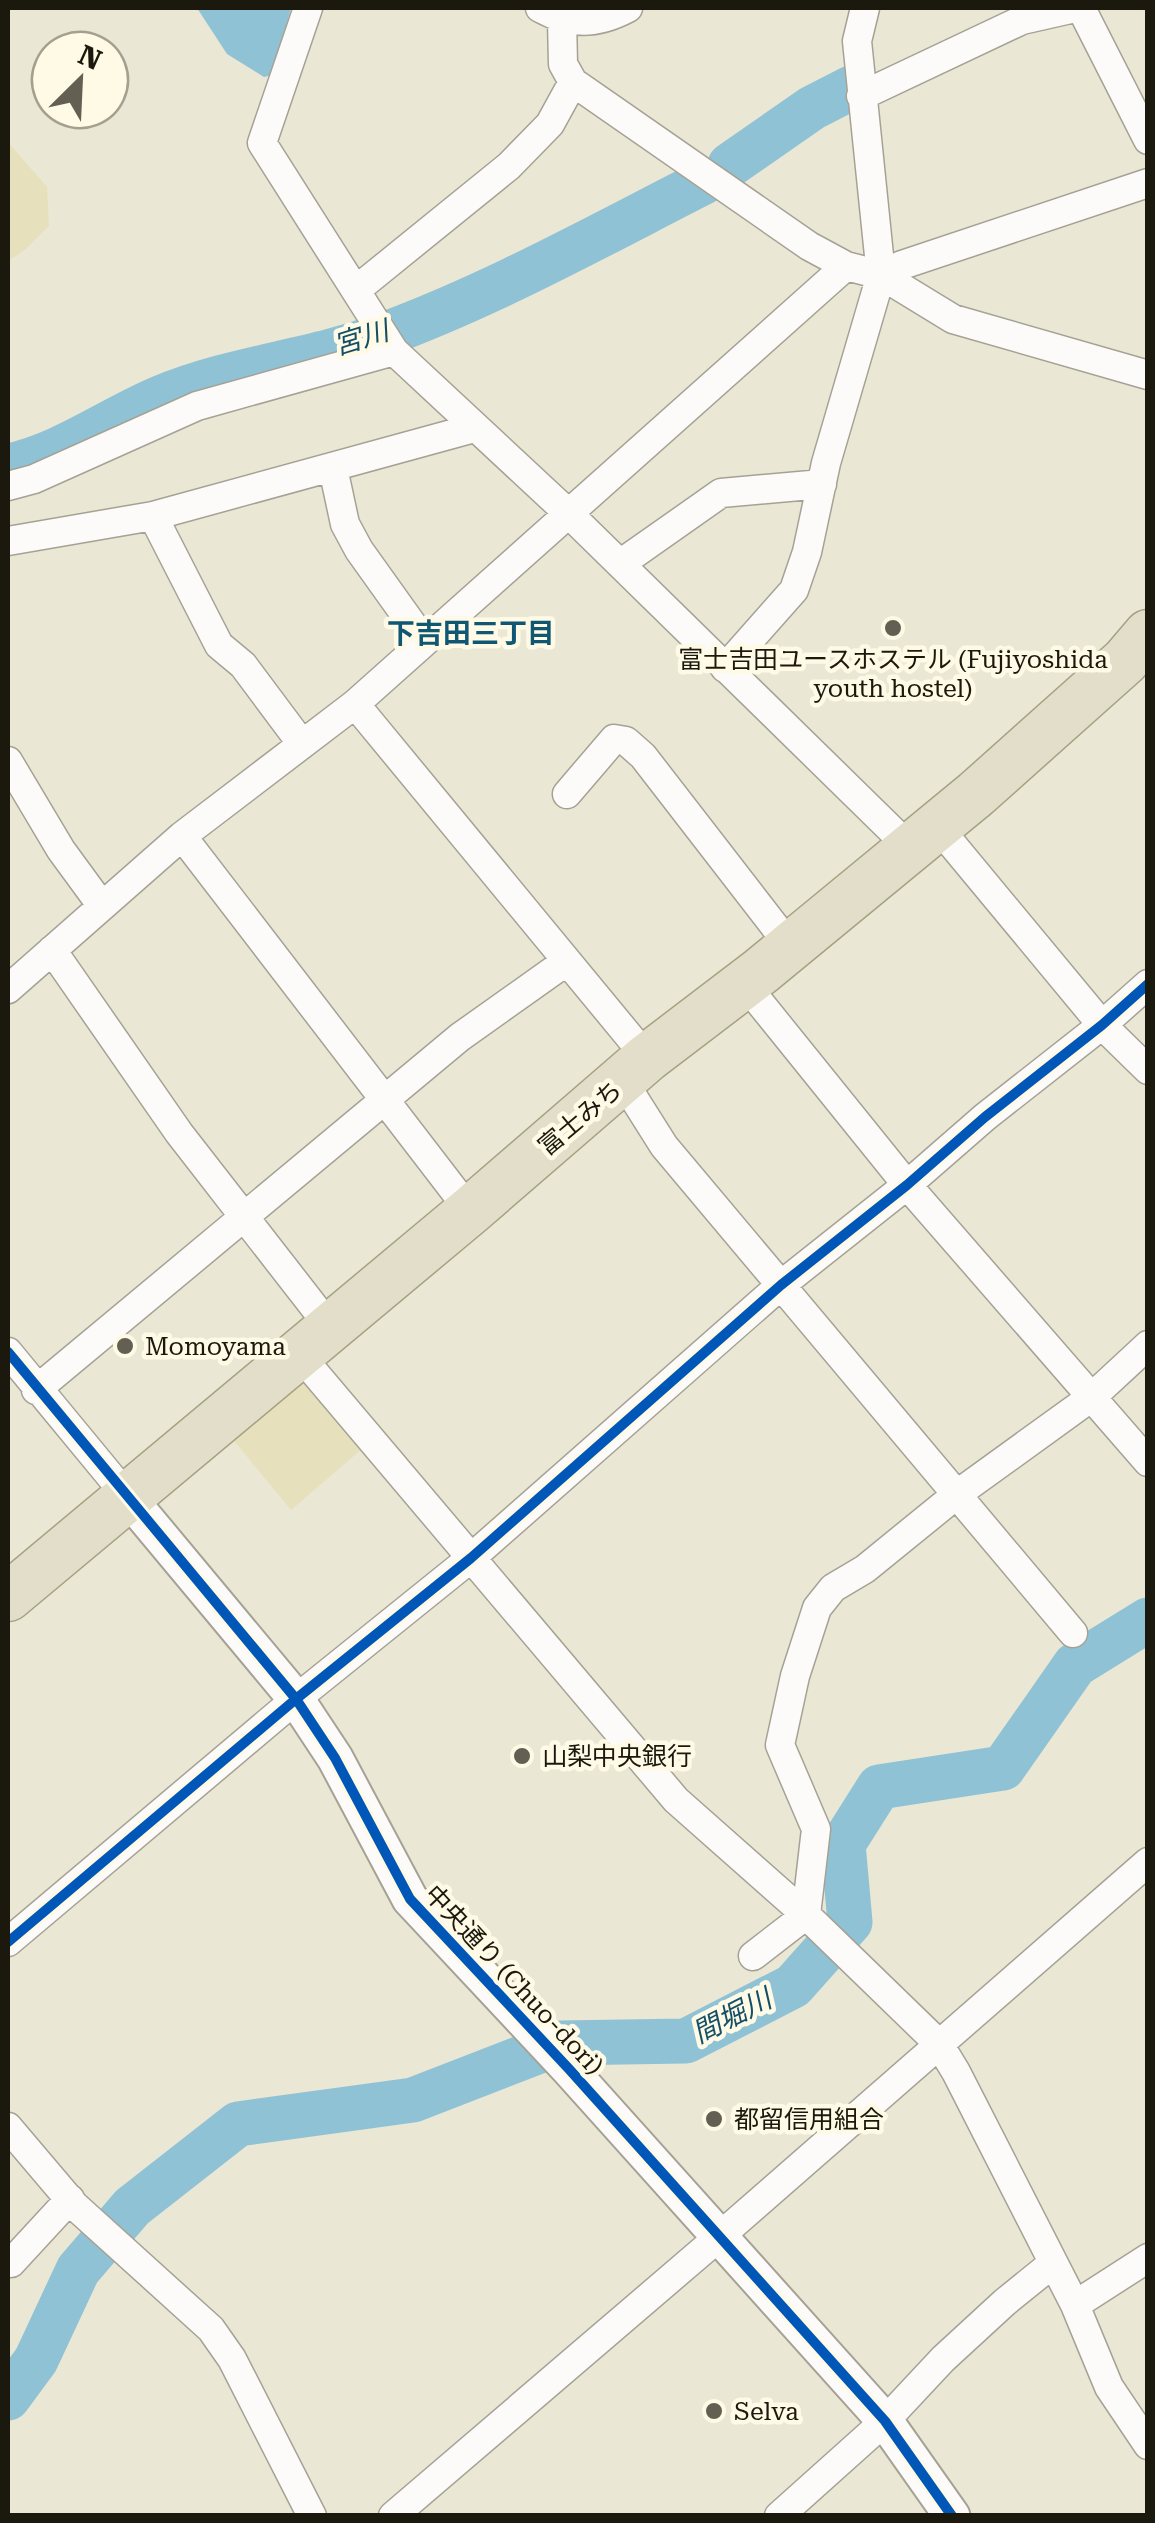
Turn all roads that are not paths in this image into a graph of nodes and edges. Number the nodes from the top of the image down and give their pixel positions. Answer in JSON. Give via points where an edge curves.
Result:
{"nodes":[{"id":1,"x":308,"y":8,"type":"edge"},
{"id":2,"x":628,"y":8,"type":"edge"},
{"id":3,"x":864,"y":8,"type":"edge"},
{"id":4,"x":1078,"y":8,"type":"edge"},
{"id":5,"x":551,"y":14,"type":"edge"},
{"id":6,"x":572,"y":82,"type":"junction"},
{"id":7,"x":861,"y":96,"type":"junction"},
{"id":8,"x":1148,"y":140,"type":"edge"},
{"id":9,"x":1148,"y":183,"type":"edge"},
{"id":10,"x":846,"y":266,"type":"junction"},
{"id":11,"x":881,"y":275,"type":"junction"},
{"id":12,"x":363,"y":301,"type":"junction"},
{"id":13,"x":392,"y":348,"type":"junction"},
{"id":14,"x":1148,"y":375,"type":"edge"},
{"id":15,"x":474,"y":428,"type":"junction"},
{"id":16,"x":332,"y":468,"type":"junction"},
{"id":17,"x":822,"y":484,"type":"junction"},
{"id":18,"x":8,"y":486,"type":"edge"},
{"id":19,"x":567,"y":512,"type":"junction"},
{"id":20,"x":153,"y":516,"type":"junction"},
{"id":21,"x":8,"y":541,"type":"edge"},
{"id":22,"x":620,"y":564,"type":"junction"},
{"id":23,"x":1148,"y":634,"type":"edge"},
{"id":24,"x":424,"y":641,"type":"junction"},
{"id":25,"x":725,"y":668,"type":"junction"},
{"id":26,"x":354,"y":704,"type":"junction"},
{"id":27,"x":302,"y":744,"type":"junction"},
{"id":28,"x":8,"y":760,"type":"edge"},
{"id":29,"x":567,"y":794,"type":"dead end"},
{"id":30,"x":182,"y":836,"type":"junction"},
{"id":31,"x":924,"y":837,"type":"junction"},
{"id":32,"x":102,"y":906,"type":"junction"},
{"id":33,"x":790,"y":946,"type":"junction"},
{"id":34,"x":52,"y":950,"type":"junction"},
{"id":35,"x":567,"y":961,"type":"junction"},
{"id":36,"x":744,"y":984,"type":"junction"},
{"id":37,"x":1148,"y":984,"type":"edge"},
{"id":38,"x":8,"y":989,"type":"edge"},
{"id":39,"x":1102,"y":1025,"type":"junction"},
{"id":40,"x":635,"y":1070,"type":"junction"},
{"id":41,"x":1148,"y":1070,"type":"edge"},
{"id":42,"x":385,"y":1099,"type":"junction"},
{"id":43,"x":907,"y":1186,"type":"junction"},
{"id":44,"x":470,"y":1212,"type":"junction"},
{"id":45,"x":244,"y":1216,"type":"junction"},
{"id":46,"x":781,"y":1285,"type":"junction"},
{"id":47,"x":314,"y":1340,"type":"junction"},
{"id":48,"x":1148,"y":1346,"type":"edge"},
{"id":49,"x":8,"y":1352,"type":"edge"},
{"id":50,"x":36,"y":1390,"type":"junction"},
{"id":51,"x":1093,"y":1396,"type":"junction"},
{"id":52,"x":1148,"y":1462,"type":"edge"},
{"id":53,"x":126,"y":1495,"type":"junction"},
{"id":54,"x":956,"y":1495,"type":"junction"},
{"id":55,"x":470,"y":1558,"type":"junction"},
{"id":56,"x":8,"y":1597,"type":"edge"},
{"id":57,"x":1073,"y":1633,"type":"dead end"},
{"id":58,"x":296,"y":1700,"type":"junction"},
{"id":59,"x":1148,"y":1862,"type":"edge"},
{"id":60,"x":806,"y":1915,"type":"junction"},
{"id":61,"x":8,"y":1942,"type":"edge"},
{"id":62,"x":753,"y":1956,"type":"dead end"},
{"id":63,"x":938,"y":2044,"type":"junction"},
{"id":64,"x":8,"y":2127,"type":"edge"},
{"id":65,"x":73,"y":2202,"type":"junction"},
{"id":66,"x":720,"y":2236,"type":"junction"},
{"id":67,"x":1148,"y":2258,"type":"edge"},
{"id":68,"x":8,"y":2259,"type":"edge"},
{"id":69,"x":1052,"y":2264,"type":"junction"},
{"id":70,"x":1074,"y":2305,"type":"junction"},
{"id":71,"x":885,"y":2421,"type":"junction"},
{"id":72,"x":1148,"y":2444,"type":"edge"},
{"id":73,"x":312,"y":2516,"type":"edge"},
{"id":74,"x":393,"y":2516,"type":"edge"},
{"id":75,"x":779,"y":2516,"type":"edge"},
{"id":76,"x":952,"y":2516,"type":"edge"}],
"edges":[{"from":1,"to":12,"type":"street","via":[[262,143]]},
{"from":2,"to":5,"type":"street","via":[[579,22]]},
{"from":3,"to":7,"type":"street","via":[[857,40]]},
{"from":4,"to":7,"type":"street","via":[[1022,20]]},
{"from":4,"to":8,"type":"street"},
{"from":5,"to":6,"type":"street"},
{"from":6,"to":10,"type":"street"},
{"from":6,"to":12,"type":"street","via":[[550,124]]},
{"from":7,"to":11,"type":"street"},
{"from":9,"to":11,"type":"street"},
{"from":10,"to":11,"type":"street"},
{"from":10,"to":19,"type":"street"},
{"from":11,"to":14,"type":"street","via":[[953,319]]},
{"from":11,"to":17,"type":"street"},
{"from":12,"to":13,"type":"street"},
{"from":13,"to":15,"type":"street"},
{"from":13,"to":18,"type":"street","via":[[197,406]]},
{"from":15,"to":16,"type":"street"},
{"from":15,"to":19,"type":"street"},
{"from":16,"to":20,"type":"street"},
{"from":16,"to":24,"type":"street","via":[[358,550]]},
{"from":17,"to":22,"type":"street","via":[[721,493]]},
{"from":17,"to":25,"type":"street","via":[[794,590]]},
{"from":19,"to":22,"type":"street"},
{"from":19,"to":24,"type":"street"},
{"from":20,"to":21,"type":"street"},
{"from":20,"to":27,"type":"street","via":[[219,645],[243,665]]},
{"from":22,"to":25,"type":"street"},
{"from":23,"to":31,"type":"highway","name":"富士みち"},
{"from":24,"to":26,"type":"street"},
{"from":25,"to":31,"type":"street"},
{"from":26,"to":27,"type":"street"},
{"from":26,"to":35,"type":"street"},
{"from":27,"to":30,"type":"street"},
{"from":28,"to":32,"type":"street"},
{"from":29,"to":33,"type":"street","via":[[614,740],[626,741]]},
{"from":30,"to":32,"type":"street"},
{"from":30,"to":42,"type":"street"},
{"from":31,"to":33,"type":"highway","name":"富士みち"},
{"from":31,"to":39,"type":"street"},
{"from":32,"to":34,"type":"street"},
{"from":33,"to":36,"type":"highway","name":"富士みち"},
{"from":34,"to":38,"type":"street"},
{"from":34,"to":45,"type":"street"},
{"from":35,"to":40,"type":"street"},
{"from":35,"to":42,"type":"street"},
{"from":36,"to":40,"type":"highway","name":"富士みち"},
{"from":36,"to":43,"type":"street"},
{"from":37,"to":39,"type":"street"},
{"from":39,"to":41,"type":"street"},
{"from":39,"to":43,"type":"street"},
{"from":40,"to":44,"type":"highway","name":"富士みち"},
{"from":40,"to":46,"type":"street","via":[[664,1146]]},
{"from":42,"to":44,"type":"street"},
{"from":42,"to":45,"type":"street"},
{"from":43,"to":46,"type":"street"},
{"from":43,"to":51,"type":"street"},
{"from":44,"to":47,"type":"highway","name":"富士みち"},
{"from":45,"to":47,"type":"street"},
{"from":45,"to":50,"type":"street"},
{"from":46,"to":54,"type":"street"},
{"from":46,"to":55,"type":"street"},
{"from":47,"to":53,"type":"highway","name":"富士みち"},
{"from":47,"to":55,"type":"street"},
{"from":48,"to":51,"type":"street"},
{"from":49,"to":50,"type":"street","name":"中央通り (Chuo-dori)"},
{"from":50,"to":53,"type":"street","name":"中央通り (Chuo-dori)"},
{"from":51,"to":52,"type":"street"},
{"from":51,"to":54,"type":"street"},
{"from":53,"to":56,"type":"highway","name":"富士みち"},
{"from":53,"to":58,"type":"street","name":"中央通り (Chuo-dori)"},
{"from":54,"to":57,"type":"street"},
{"from":54,"to":60,"type":"street","via":[[816,1608],[780,1745],[816,1829]]},
{"from":55,"to":58,"type":"street"},
{"from":55,"to":60,"type":"street","via":[[676,1800]]},
{"from":58,"to":61,"type":"street"},
{"from":58,"to":66,"type":"street","name":"中央通り (Chuo-dori)","via":[[335,1758],[410,1899]]},
{"from":59,"to":63,"type":"street"},
{"from":60,"to":62,"type":"street"},
{"from":60,"to":63,"type":"street"},
{"from":63,"to":66,"type":"street"},
{"from":63,"to":69,"type":"street"},
{"from":64,"to":65,"type":"street"},
{"from":65,"to":68,"type":"street"},
{"from":65,"to":73,"type":"street","via":[[211,2329]]},
{"from":66,"to":71,"type":"street","name":"中央通り (Chuo-dori)"},
{"from":66,"to":74,"type":"street"},
{"from":67,"to":70,"type":"street"},
{"from":69,"to":70,"type":"street"},
{"from":69,"to":71,"type":"street","via":[[943,2359]]},
{"from":70,"to":72,"type":"street","via":[[1109,2387]]},
{"from":71,"to":75,"type":"street"},
{"from":71,"to":76,"type":"street","name":"中央通り (Chuo-dori)"}]}
